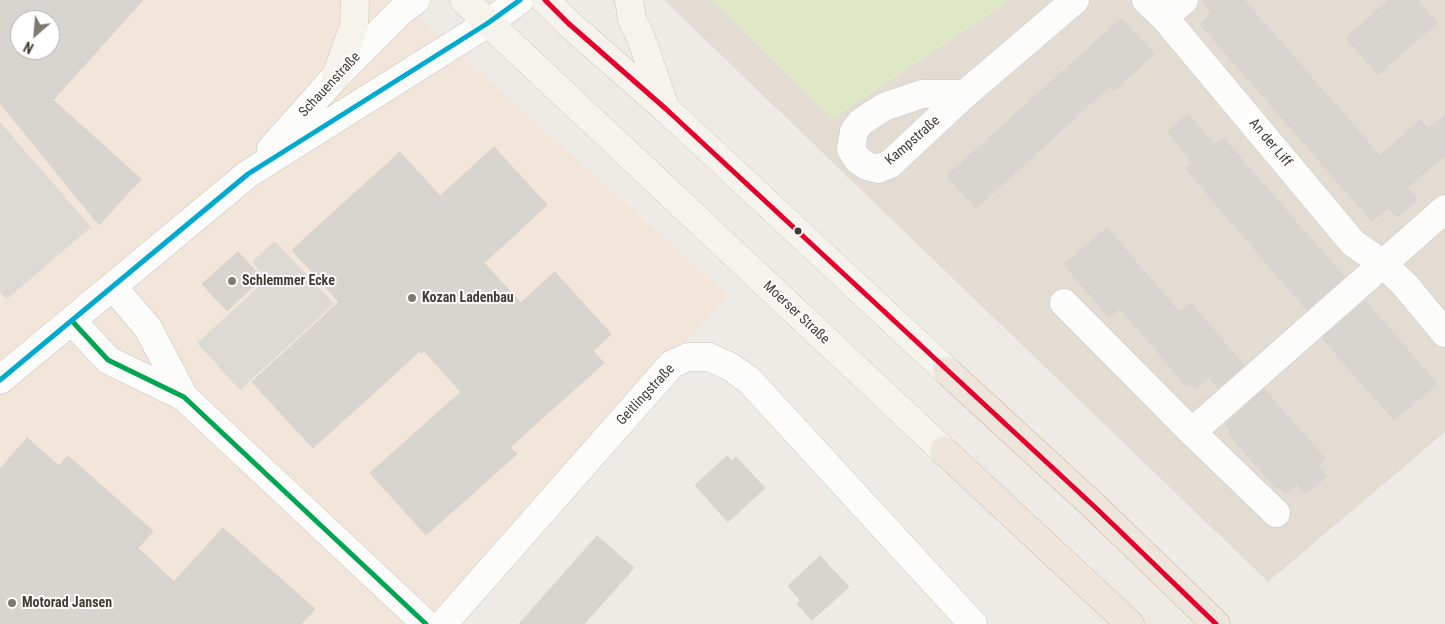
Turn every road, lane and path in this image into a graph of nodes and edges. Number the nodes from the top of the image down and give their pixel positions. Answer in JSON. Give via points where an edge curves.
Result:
{"nodes":[{"id":1,"x":355,"y":0,"type":"edge"},
{"id":2,"x":416,"y":0,"type":"edge"},
{"id":3,"x":464,"y":0,"type":"edge"},
{"id":4,"x":520,"y":0,"type":"edge"},
{"id":5,"x":545,"y":0,"type":"edge"},
{"id":6,"x":629,"y":0,"type":"edge"},
{"id":7,"x":1075,"y":0,"type":"edge"},
{"id":8,"x":1165,"y":6,"type":"edge"},
{"id":9,"x":488,"y":23,"type":"junction"},
{"id":10,"x":336,"y":76,"type":"junction"},
{"id":11,"x":965,"y":94,"type":"dead end"},
{"id":12,"x":666,"y":109,"type":"junction"},
{"id":13,"x":248,"y":174,"type":"junction"},
{"id":14,"x":1445,"y":209,"type":"edge"},
{"id":15,"x":1382,"y":263,"type":"junction"},
{"id":16,"x":113,"y":287,"type":"junction"},
{"id":17,"x":1064,"y":303,"type":"dead end"},
{"id":18,"x":72,"y":321,"type":"junction"},
{"id":19,"x":1445,"y":333,"type":"edge"},
{"id":20,"x":947,"y":371,"type":"joint"},
{"id":21,"x":0,"y":380,"type":"edge"},
{"id":22,"x":184,"y":396,"type":"junction"},
{"id":23,"x":1192,"y":432,"type":"junction"},
{"id":24,"x":944,"y":451,"type":"joint"},
{"id":25,"x":1276,"y":513,"type":"dead end"},
{"id":26,"x":426,"y":624,"type":"edge"},
{"id":27,"x":443,"y":624,"type":"edge"},
{"id":28,"x":973,"y":624,"type":"edge"},
{"id":29,"x":1130,"y":624,"type":"edge"},
{"id":30,"x":1216,"y":624,"type":"edge"}],
"edges":[{"from":1,"to":10,"type":"main road","via":[[354,26]]},
{"from":2,"to":10,"type":"street","name":"Schauenstraße"},
{"from":3,"to":9,"type":"main road","name":"Moerser Straße"},
{"from":4,"to":9,"type":"street","name":"Schauenstraße"},
{"from":5,"to":12,"type":"main road"},
{"from":6,"to":12,"type":"main road","via":[[632,19]]},
{"from":7,"to":11,"type":"street"},
{"from":8,"to":15,"type":"street","name":"An der Liff","via":[[1353,243]]},
{"from":9,"to":13,"type":"street","name":"Schauenstraße"},
{"from":9,"to":24,"type":"main road","name":"Moerser Straße"},
{"from":10,"to":13,"type":"street","name":"Schauenstraße"},
{"from":12,"to":20,"type":"main road"},
{"from":13,"to":16,"type":"street","name":"Schauenstraße"},
{"from":14,"to":15,"type":"street"},
{"from":15,"to":19,"type":"street","name":"An der Liff"},
{"from":15,"to":23,"type":"street"},
{"from":16,"to":18,"type":"street","name":"Schauenstraße"},
{"from":16,"to":22,"type":"street","via":[[148,328]]},
{"from":17,"to":23,"type":"street"},
{"from":18,"to":21,"type":"street","name":"Schauenstraße"},
{"from":18,"to":22,"type":"street","via":[[108,360]]},
{"from":20,"to":30,"type":"highway"},
{"from":22,"to":26,"type":"street"},
{"from":23,"to":25,"type":"street"},
{"from":24,"to":29,"type":"highway","name":"Moerser Straße"},
{"from":27,"to":28,"type":"street","name":"Geitlingstraße","via":[[672,364],[688,357],[709,357],[749,380]]}]}
